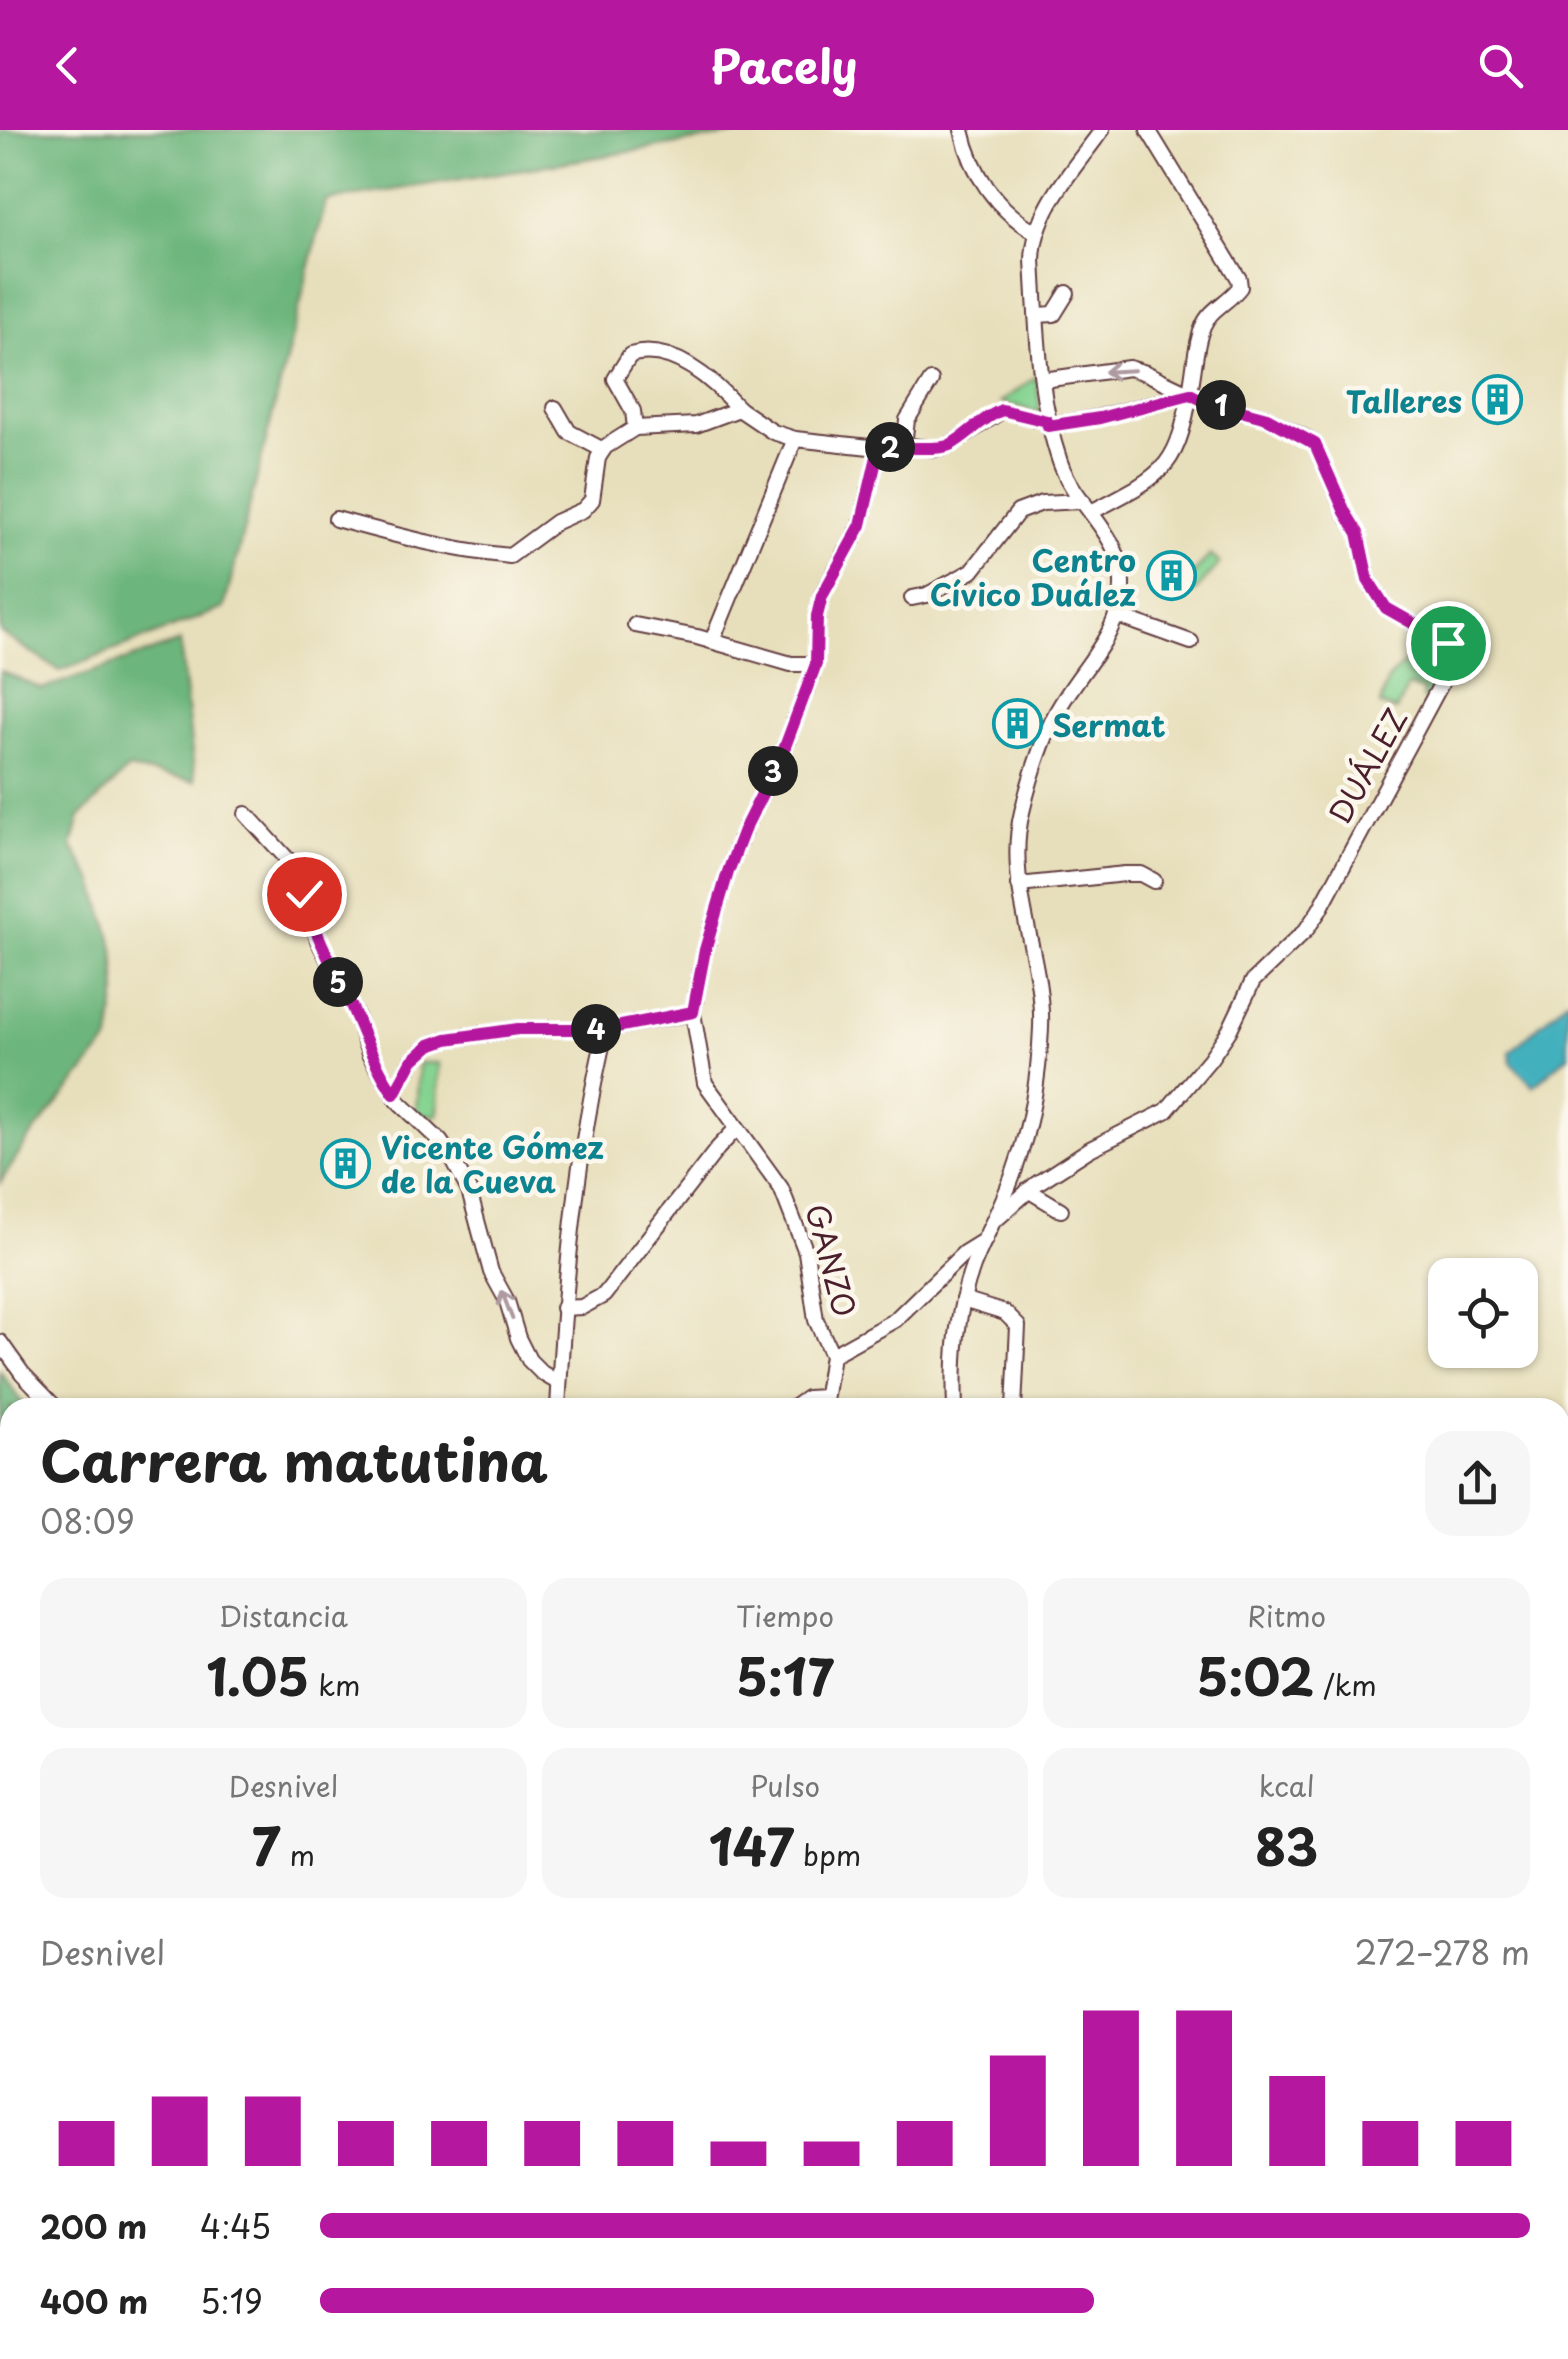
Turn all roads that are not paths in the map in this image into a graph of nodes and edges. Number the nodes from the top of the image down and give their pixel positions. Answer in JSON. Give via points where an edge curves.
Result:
{"nodes":[{"id":1,"x":962,"y":130,"type":"edge"},
{"id":2,"x":1102,"y":130,"type":"edge"},
{"id":3,"x":1148,"y":130,"type":"edge"},
{"id":4,"x":1036,"y":232,"type":"junction"},
{"id":5,"x":1067,"y":292,"type":"dead end"},
{"id":6,"x":1037,"y":315,"type":"junction"},
{"id":7,"x":1043,"y":380,"type":"junction"},
{"id":8,"x":931,"y":381,"type":"dead end"},
{"id":9,"x":1190,"y":394,"type":"junction"},
{"id":10,"x":555,"y":408,"type":"dead end"},
{"id":11,"x":739,"y":409,"type":"junction"},
{"id":12,"x":1047,"y":423,"type":"junction"},
{"id":13,"x":635,"y":428,"type":"junction"},
{"id":14,"x":795,"y":439,"type":"junction"},
{"id":15,"x":904,"y":445,"type":"junction"},
{"id":16,"x":879,"y":448,"type":"junction"},
{"id":17,"x":603,"y":450,"type":"junction"},
{"id":18,"x":1087,"y":507,"type":"junction"},
{"id":19,"x":336,"y":519,"type":"dead end"},
{"id":20,"x":912,"y":598,"type":"dead end"},
{"id":21,"x":1118,"y":616,"type":"junction"},
{"id":22,"x":635,"y":625,"type":"dead end"},
{"id":23,"x":712,"y":641,"type":"junction"},
{"id":24,"x":1190,"y":642,"type":"dead end"},
{"id":25,"x":816,"y":664,"type":"junction"},
{"id":26,"x":246,"y":814,"type":"dead end"},
{"id":27,"x":1154,"y":880,"type":"dead end"},
{"id":28,"x":1019,"y":886,"type":"junction"},
{"id":29,"x":693,"y":1012,"type":"junction"},
{"id":30,"x":606,"y":1029,"type":"junction"},
{"id":31,"x":1228,"y":1031,"type":"joint"},
{"id":32,"x":394,"y":1094,"type":"junction"},
{"id":33,"x":737,"y":1128,"type":"junction"},
{"id":34,"x":1016,"y":1166,"type":"junction"},
{"id":35,"x":1032,"y":1187,"type":"junction"},
{"id":36,"x":1061,"y":1210,"type":"dead end"},
{"id":37,"x":993,"y":1224,"type":"junction"},
{"id":38,"x":985,"y":1240,"type":"junction"},
{"id":39,"x":963,"y":1300,"type":"junction"},
{"id":40,"x":563,"y":1308,"type":"junction"},
{"id":41,"x":0,"y":1342,"type":"edge"},
{"id":42,"x":832,"y":1355,"type":"junction"},
{"id":43,"x":559,"y":1383,"type":"junction"},
{"id":44,"x":46,"y":1398,"type":"edge"},
{"id":45,"x":558,"y":1398,"type":"edge"},
{"id":46,"x":826,"y":1398,"type":"edge"},
{"id":47,"x":955,"y":1398,"type":"edge"},
{"id":48,"x":1014,"y":1398,"type":"edge"}],
"edges":[{"from":1,"to":4,"type":"street","via":[[990,193]]},
{"from":2,"to":4,"type":"street"},
{"from":3,"to":9,"type":"street","via":[[1239,278],[1236,293],[1202,328]]},
{"from":4,"to":6,"type":"street"},
{"from":5,"to":6,"type":"street","via":[[1054,314]]},
{"from":6,"to":7,"type":"street"},
{"from":9,"to":7,"type":"street","name":"DUÁLEZ","one_way":true,"via":[[1129,368]]},
{"from":7,"to":12,"type":"street"},
{"from":8,"to":15,"type":"street","via":[[907,420]]},
{"from":9,"to":12,"type":"street","via":[[1100,418]]},
{"from":9,"to":18,"type":"street","via":[[1167,466],[1130,492]]},
{"from":9,"to":31,"type":"street","name":"DUÁLEZ","via":[[1267,418],[1315,444],[1382,601],[1455,650],[1320,911],[1253,981]]},
{"from":10,"to":17,"type":"street","via":[[569,432]]},
{"from":11,"to":13,"type":"street","via":[[696,425]]},
{"from":11,"to":13,"type":"street","via":[[692,366],[639,352],[614,380]]},
{"from":11,"to":14,"type":"street"},
{"from":12,"to":15,"type":"street","via":[[1002,410],[948,446]]},
{"from":12,"to":18,"type":"street","via":[[1060,463]]},
{"from":13,"to":17,"type":"street"},
{"from":14,"to":16,"type":"street"},
{"from":14,"to":23,"type":"street"},
{"from":15,"to":16,"type":"street"},
{"from":16,"to":25,"type":"street","via":[[861,525],[822,596]]},
{"from":17,"to":19,"type":"street","via":[[592,500],[510,556],[414,541]]},
{"from":18,"to":20,"type":"street","via":[[1029,506],[972,571]]},
{"from":18,"to":21,"type":"street","via":[[1119,557]]},
{"from":21,"to":24,"type":"street"},
{"from":21,"to":28,"type":"street","via":[[1053,719],[1021,814]]},
{"from":22,"to":23,"type":"street"},
{"from":23,"to":25,"type":"street","via":[[791,664]]},
{"from":25,"to":29,"type":"street","name":"GANZO","via":[[744,830],[714,918]]},
{"from":26,"to":32,"type":"street","via":[[300,878],[318,940]]},
{"from":27,"to":28,"type":"street","via":[[1124,874]]},
{"from":28,"to":34,"type":"street","name":"GANZO","via":[[1042,992],[1035,1086]]},
{"from":29,"to":30,"type":"street"},
{"from":29,"to":33,"type":"street","name":"GANZO","via":[[705,1083]]},
{"from":30,"to":32,"type":"street","via":[[518,1029],[447,1039],[412,1061]]},
{"from":30,"to":40,"type":"street","via":[[577,1171]]},
{"from":31,"to":35,"type":"street","name":"GANZO","via":[[1166,1111]]},
{"from":43,"to":32,"type":"street","one_way":true,"via":[[529,1360],[518,1338],[452,1158]]},
{"from":33,"to":40,"type":"street","via":[[604,1295],[582,1308]]},
{"from":33,"to":42,"type":"street","name":"GANZO","via":[[791,1208],[806,1252],[816,1320]]},
{"from":34,"to":35,"type":"street"},
{"from":34,"to":37,"type":"street","name":"GANZO"},
{"from":35,"to":36,"type":"street"},
{"from":35,"to":37,"type":"street","name":"GANZO"},
{"from":37,"to":38,"type":"street","name":"GANZO"},
{"from":38,"to":39,"type":"street","name":"GANZO"},
{"from":38,"to":42,"type":"street","name":"GANZO","via":[[895,1320]]},
{"from":39,"to":47,"type":"street","name":"GANZO"},
{"from":39,"to":48,"type":"street","via":[[1005,1313],[1018,1326]]},
{"from":40,"to":43,"type":"street"},
{"from":41,"to":44,"type":"street"},
{"from":42,"to":46,"type":"street"},
{"from":43,"to":45,"type":"street"}]}
